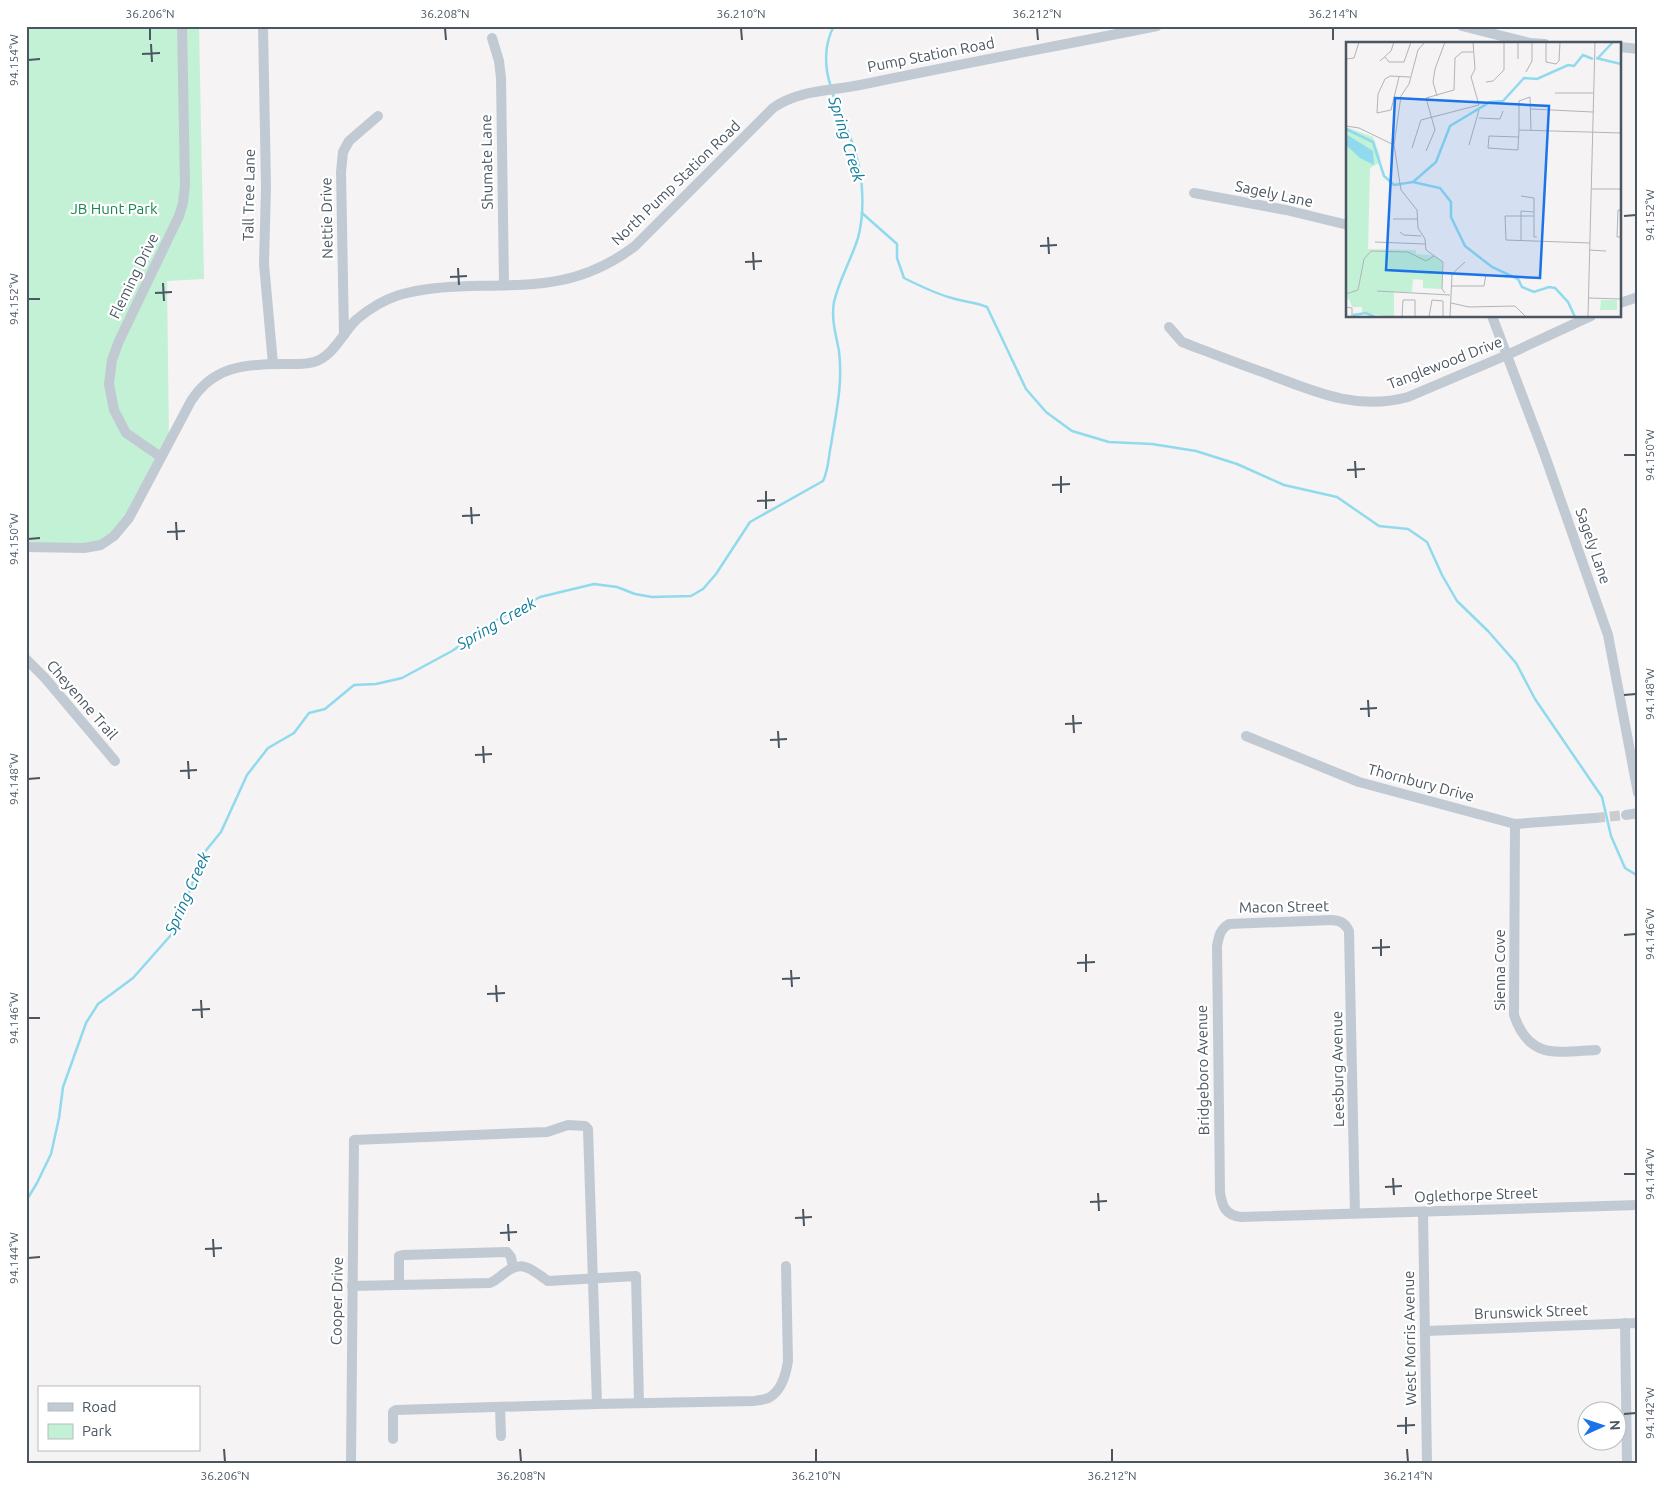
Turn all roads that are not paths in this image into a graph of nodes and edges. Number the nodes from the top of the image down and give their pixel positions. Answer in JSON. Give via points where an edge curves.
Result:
{"nodes":[{"id":1,"x":182,"y":26,"type":"edge"},
{"id":2,"x":263,"y":26,"type":"edge"},
{"id":3,"x":1157,"y":26,"type":"edge"},
{"id":4,"x":1462,"y":26,"type":"edge"},
{"id":5,"x":492,"y":38,"type":"dead end"},
{"id":6,"x":1526,"y":42,"type":"edge"},
{"id":7,"x":1622,"y":47,"type":"edge"},
{"id":8,"x":1638,"y":48,"type":"edge"},
{"id":9,"x":858,"y":85,"type":"joint"},
{"id":10,"x":378,"y":116,"type":"dead end"},
{"id":11,"x":1194,"y":193,"type":"dead end"},
{"id":12,"x":1346,"y":225,"type":"edge"},
{"id":13,"x":504,"y":285,"type":"junction"},
{"id":14,"x":1638,"y":297,"type":"edge"},
{"id":15,"x":1622,"y":302,"type":"edge"},
{"id":16,"x":1493,"y":318,"type":"edge"},
{"id":17,"x":1587,"y":318,"type":"edge"},
{"id":18,"x":1169,"y":328,"type":"dead end"},
{"id":19,"x":344,"y":335,"type":"junction"},
{"id":20,"x":1507,"y":355,"type":"junction"},
{"id":21,"x":272,"y":364,"type":"junction"},
{"id":22,"x":161,"y":457,"type":"junction"},
{"id":23,"x":26,"y":547,"type":"edge"},
{"id":24,"x":26,"y":659,"type":"edge"},
{"id":25,"x":1246,"y":736,"type":"dead end"},
{"id":26,"x":115,"y":761,"type":"dead end"},
{"id":27,"x":1638,"y":793,"type":"edge"},
{"id":28,"x":1638,"y":814,"type":"edge"},
{"id":29,"x":1626,"y":815,"type":"tunnel mouth"},
{"id":30,"x":1595,"y":818,"type":"tunnel mouth"},
{"id":31,"x":1515,"y":824,"type":"junction"},
{"id":32,"x":1346,"y":924,"type":"joint"},
{"id":33,"x":1223,"y":928,"type":"joint"},
{"id":34,"x":1596,"y":1050,"type":"dead end"},
{"id":35,"x":1638,"y":1205,"type":"edge"},
{"id":36,"x":1226,"y":1212,"type":"joint"},
{"id":37,"x":1423,"y":1212,"type":"junction"},
{"id":38,"x":1355,"y":1214,"type":"junction"},
{"id":39,"x":786,"y":1266,"type":"dead end"},
{"id":40,"x":513,"y":1267,"type":"junction"},
{"id":41,"x":592,"y":1278,"type":"junction"},
{"id":42,"x":399,"y":1285,"type":"junction"},
{"id":43,"x":352,"y":1286,"type":"junction"},
{"id":44,"x":1638,"y":1322,"type":"edge"},
{"id":45,"x":1625,"y":1323,"type":"junction"},
{"id":46,"x":1426,"y":1331,"type":"junction"},
{"id":47,"x":639,"y":1403,"type":"junction"},
{"id":48,"x":597,"y":1404,"type":"junction"},
{"id":49,"x":500,"y":1407,"type":"junction"},
{"id":50,"x":500,"y":1436,"type":"dead end"},
{"id":51,"x":393,"y":1439,"type":"dead end"},
{"id":52,"x":351,"y":1463,"type":"edge"},
{"id":53,"x":1427,"y":1463,"type":"edge"},
{"id":54,"x":1627,"y":1463,"type":"edge"}],
"edges":[{"from":1,"to":22,"type":"street","name":"Fleming Drive","via":[[183,203],[119,341],[108,384],[114,410],[126,433]]},
{"from":2,"to":21,"type":"street","name":"Tall Tree Lane","via":[[264,264]]},
{"from":3,"to":9,"type":"street","name":"Pump Station Road"},
{"from":4,"to":6,"type":"street"},
{"from":5,"to":13,"type":"street","name":"Shumate Lane","via":[[501,78]]},
{"from":7,"to":8,"type":"street"},
{"from":9,"to":13,"type":"street","name":"North Pump Station Road","via":[[790,97],[773,108],[635,246],[617,260],[592,272],[563,280]]},
{"from":10,"to":19,"type":"street","name":"Nettie Drive","via":[[349,141],[343,152]]},
{"from":11,"to":12,"type":"street","name":"Sagely Lane"},
{"from":13,"to":19,"type":"street","name":"North Pump Station Road","via":[[442,287],[398,296],[356,320]]},
{"from":14,"to":15,"type":"street"},
{"from":16,"to":20,"type":"street","name":"Sagely Lane"},
{"from":17,"to":20,"type":"street","name":"Tanglewood Drive"},
{"from":18,"to":20,"type":"street","name":"Tanglewood Drive","via":[[1182,342],[1347,401],[1393,401],[1408,397]]},
{"from":19,"to":21,"type":"street","name":"North Pump Station Road","via":[[316,361]]},
{"from":20,"to":27,"type":"street","name":"Sagely Lane","via":[[1608,634]]},
{"from":21,"to":22,"type":"street","name":"North Pump Station Road","via":[[230,369],[212,377],[191,401]]},
{"from":22,"to":23,"type":"street","name":"North Pump Station Road","via":[[129,518],[114,536],[101,545],[84,548]]},
{"from":24,"to":26,"type":"street","name":"Cheyenne Trail"},
{"from":25,"to":31,"type":"street","name":"Thornbury Drive","via":[[1359,782]]},
{"from":28,"to":29,"type":"street"},
{"from":30,"to":31,"type":"street","name":"Thornbury Drive"},
{"from":31,"to":34,"type":"street","name":"Sienna Cove","via":[[1514,1015],[1518,1028],[1537,1047],[1552,1052]]},
{"from":32,"to":33,"type":"street","name":"Macon Street","via":[[1332,920],[1247,922]]},
{"from":32,"to":38,"type":"street","name":"Leesburg Avenue","via":[[1351,940]]},
{"from":33,"to":36,"type":"street","name":"Bridgeboro Avenue","via":[[1217,946],[1219,1162],[1221,1203]]},
{"from":35,"to":37,"type":"street","name":"Oglethorpe Street"},
{"from":36,"to":38,"type":"street","name":"Oglethorpe Street","via":[[1241,1217]]},
{"from":37,"to":38,"type":"street","name":"Oglethorpe Street"},
{"from":37,"to":46,"type":"street","name":"West Morris Avenue"},
{"from":39,"to":47,"type":"street","via":[[788,1361],[780,1388],[769,1398],[754,1401]]},
{"from":40,"to":41,"type":"street","via":[[533,1269],[548,1281]]},
{"from":40,"to":42,"type":"street","via":[[490,1283]]},
{"from":40,"to":42,"type":"street","via":[[507,1252],[404,1255],[399,1256],[398,1261]]},
{"from":41,"to":43,"type":"street","name":"Cooper Drive","via":[[588,1129],[568,1124],[548,1132],[354,1140]]},
{"from":41,"to":47,"type":"street","via":[[636,1276]]},
{"from":41,"to":48,"type":"street"},
{"from":42,"to":43,"type":"street"},
{"from":43,"to":52,"type":"street","name":"Cooper Drive"},
{"from":44,"to":45,"type":"street","name":"Brunswick Street"},
{"from":45,"to":46,"type":"street","name":"Brunswick Street"},
{"from":45,"to":54,"type":"street"},
{"from":46,"to":53,"type":"street","name":"West Morris Avenue"},
{"from":47,"to":48,"type":"street"},
{"from":48,"to":49,"type":"street"},
{"from":49,"to":50,"type":"street"},
{"from":49,"to":51,"type":"street","via":[[396,1410],[393,1412]]}]}
